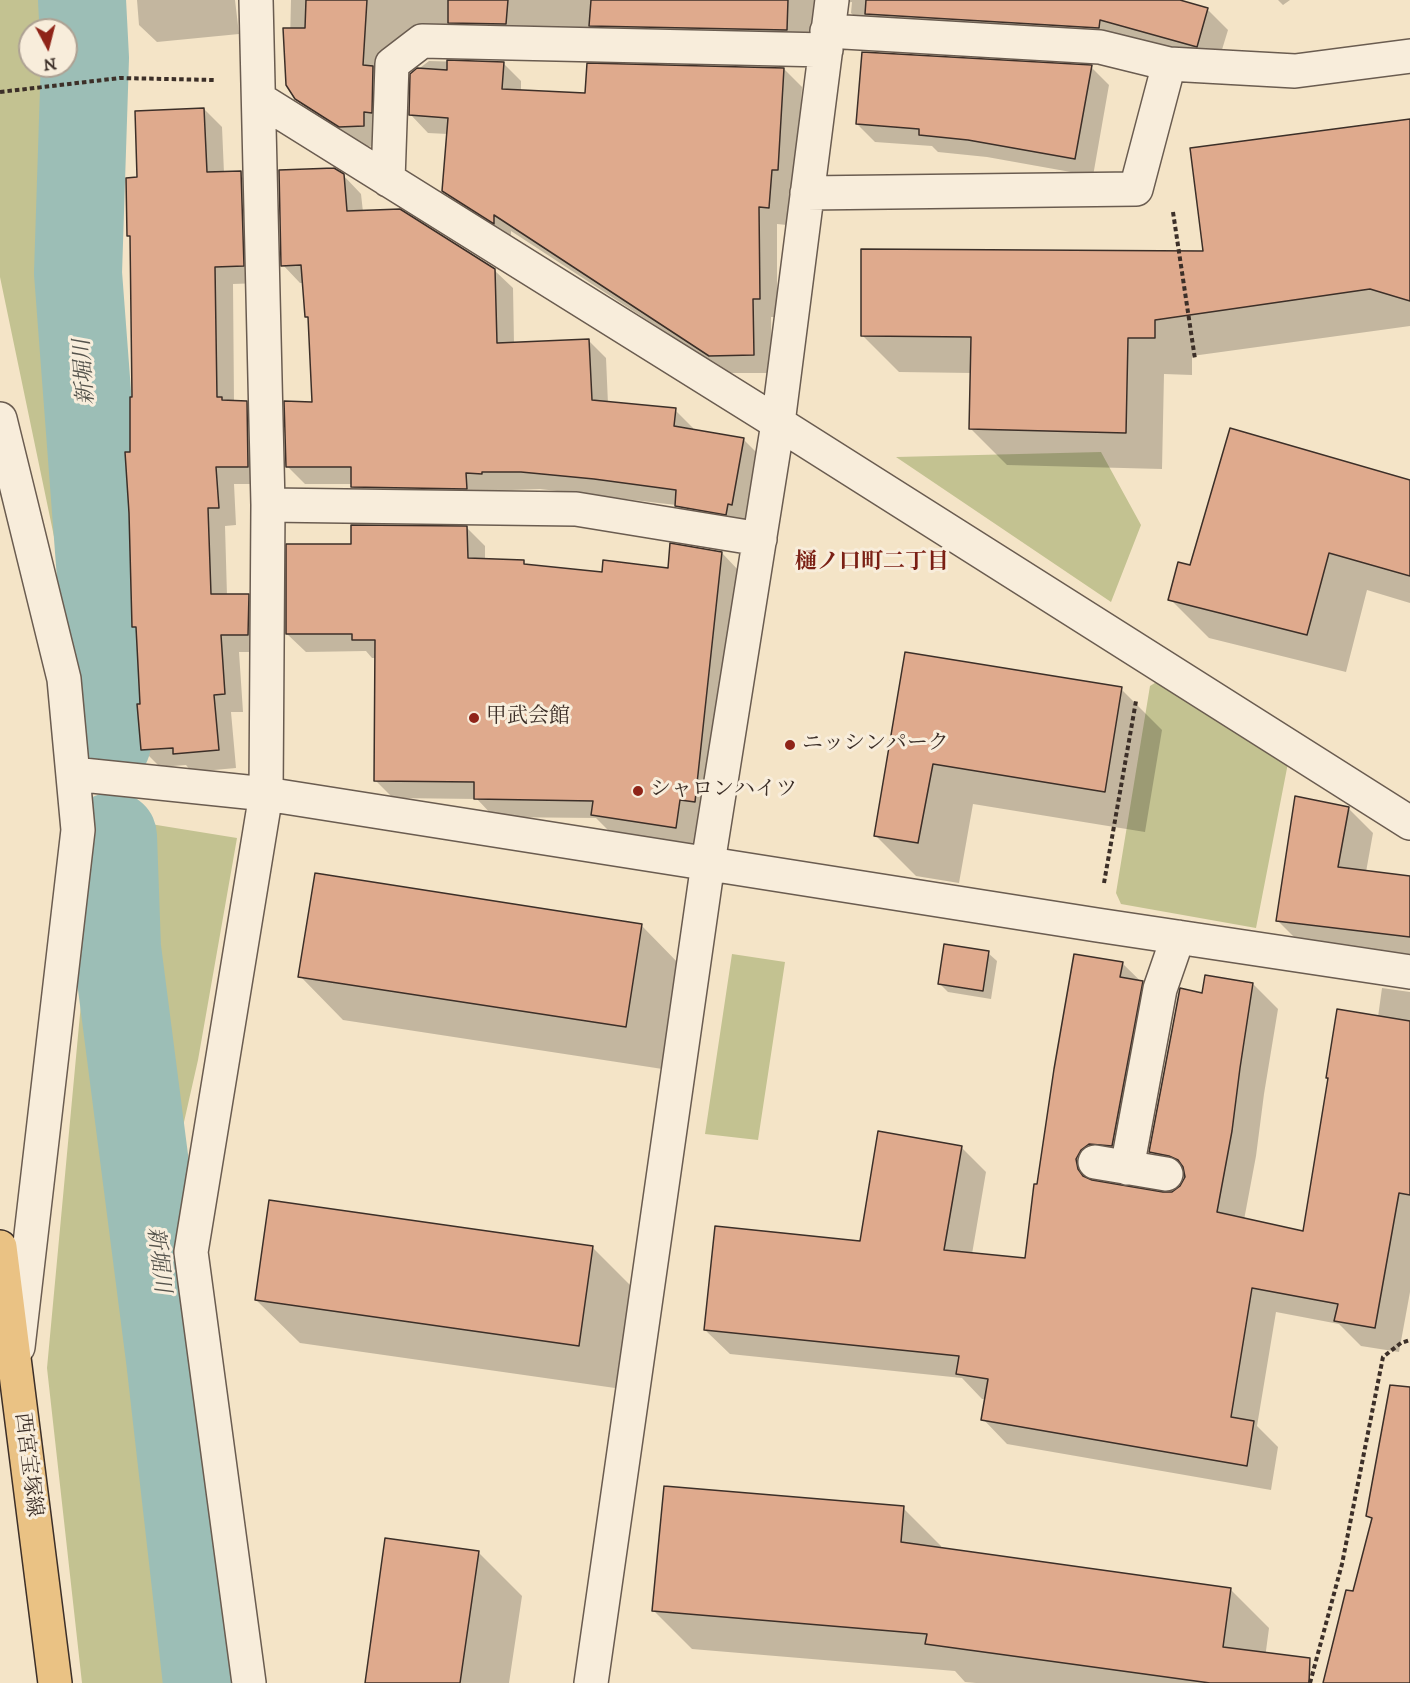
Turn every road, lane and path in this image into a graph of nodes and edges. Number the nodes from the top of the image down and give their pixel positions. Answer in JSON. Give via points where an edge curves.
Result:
{"nodes":[{"id":1,"x":256,"y":0,"type":"edge"},
{"id":2,"x":828,"y":27,"type":"edge"},
{"id":3,"x":1410,"y":56,"type":"edge"},
{"id":4,"x":1169,"y":64,"type":"junction"},
{"id":5,"x":259,"y":91,"type":"junction"},
{"id":6,"x":0,"y":92,"type":"edge"},
{"id":7,"x":388,"y":180,"type":"junction"},
{"id":8,"x":1136,"y":189,"type":"junction"},
{"id":9,"x":807,"y":193,"type":"junction"},
{"id":10,"x":1195,"y":359,"type":"dead end"},
{"id":11,"x":0,"y":419,"type":"edge"},
{"id":12,"x":778,"y":423,"type":"junction"},
{"id":13,"x":268,"y":505,"type":"junction"},
{"id":14,"x":760,"y":539,"type":"junction"},
{"id":15,"x":1144,"y":655,"type":"junction"},
{"id":16,"x":73,"y":774,"type":"junction"},
{"id":17,"x":266,"y":794,"type":"junction"},
{"id":18,"x":1410,"y":823,"type":"edge"},
{"id":19,"x":708,"y":863,"type":"junction"},
{"id":20,"x":1096,"y":925,"type":"junction"},
{"id":21,"x":1178,"y":937,"type":"junction"},
{"id":22,"x":1410,"y":972,"type":"edge"},
{"id":23,"x":1095,"y":1162,"type":"dead end"},
{"id":24,"x":1127,"y":1168,"type":"junction"},
{"id":25,"x":1166,"y":1174,"type":"dead end"},
{"id":26,"x":0,"y":1247,"type":"edge"},
{"id":27,"x":1410,"y":1340,"type":"edge"},
{"id":28,"x":15,"y":1373,"type":"junction"},
{"id":29,"x":56,"y":1683,"type":"edge"},
{"id":30,"x":249,"y":1683,"type":"edge"},
{"id":31,"x":591,"y":1683,"type":"edge"},
{"id":32,"x":1310,"y":1683,"type":"edge"}],
"edges":[{"from":1,"to":5,"type":"street"},
{"from":2,"to":4,"type":"street","via":[[1100,47]]},
{"from":2,"to":7,"type":"street","via":[[422,41],[392,64]]},
{"from":2,"to":9,"type":"street"},
{"from":3,"to":4,"type":"street","via":[[1295,71]]},
{"from":4,"to":8,"type":"street"},
{"from":5,"to":6,"type":"path","via":[[120,78]]},
{"from":5,"to":7,"type":"street"},
{"from":5,"to":13,"type":"street"},
{"from":7,"to":12,"type":"street"},
{"from":8,"to":9,"type":"street"},
{"from":8,"to":10,"type":"path","via":[[1172,206]]},
{"from":9,"to":12,"type":"street"},
{"from":11,"to":16,"type":"street","via":[[64,679]]},
{"from":12,"to":14,"type":"street"},
{"from":12,"to":15,"type":"street"},
{"from":13,"to":14,"type":"street","via":[[576,508]]},
{"from":13,"to":17,"type":"street"},
{"from":14,"to":19,"type":"street"},
{"from":15,"to":18,"type":"street"},
{"from":15,"to":20,"type":"path"},
{"from":16,"to":17,"type":"street"},
{"from":16,"to":28,"type":"street","via":[[78,830]]},
{"from":17,"to":19,"type":"street"},
{"from":17,"to":30,"type":"street","via":[[191,1252]]},
{"from":19,"to":20,"type":"street"},
{"from":19,"to":31,"type":"street"},
{"from":20,"to":21,"type":"street"},
{"from":21,"to":22,"type":"street"},
{"from":21,"to":24,"type":"street","via":[[1160,989]]},
{"from":23,"to":24,"type":"street"},
{"from":24,"to":25,"type":"street"},
{"from":26,"to":28,"type":"main road","name":"西宮宝塚線"},
{"from":27,"to":32,"type":"path","via":[[1383,1357],[1342,1564]]},
{"from":28,"to":29,"type":"main road","name":"西宮宝塚線"}]}
